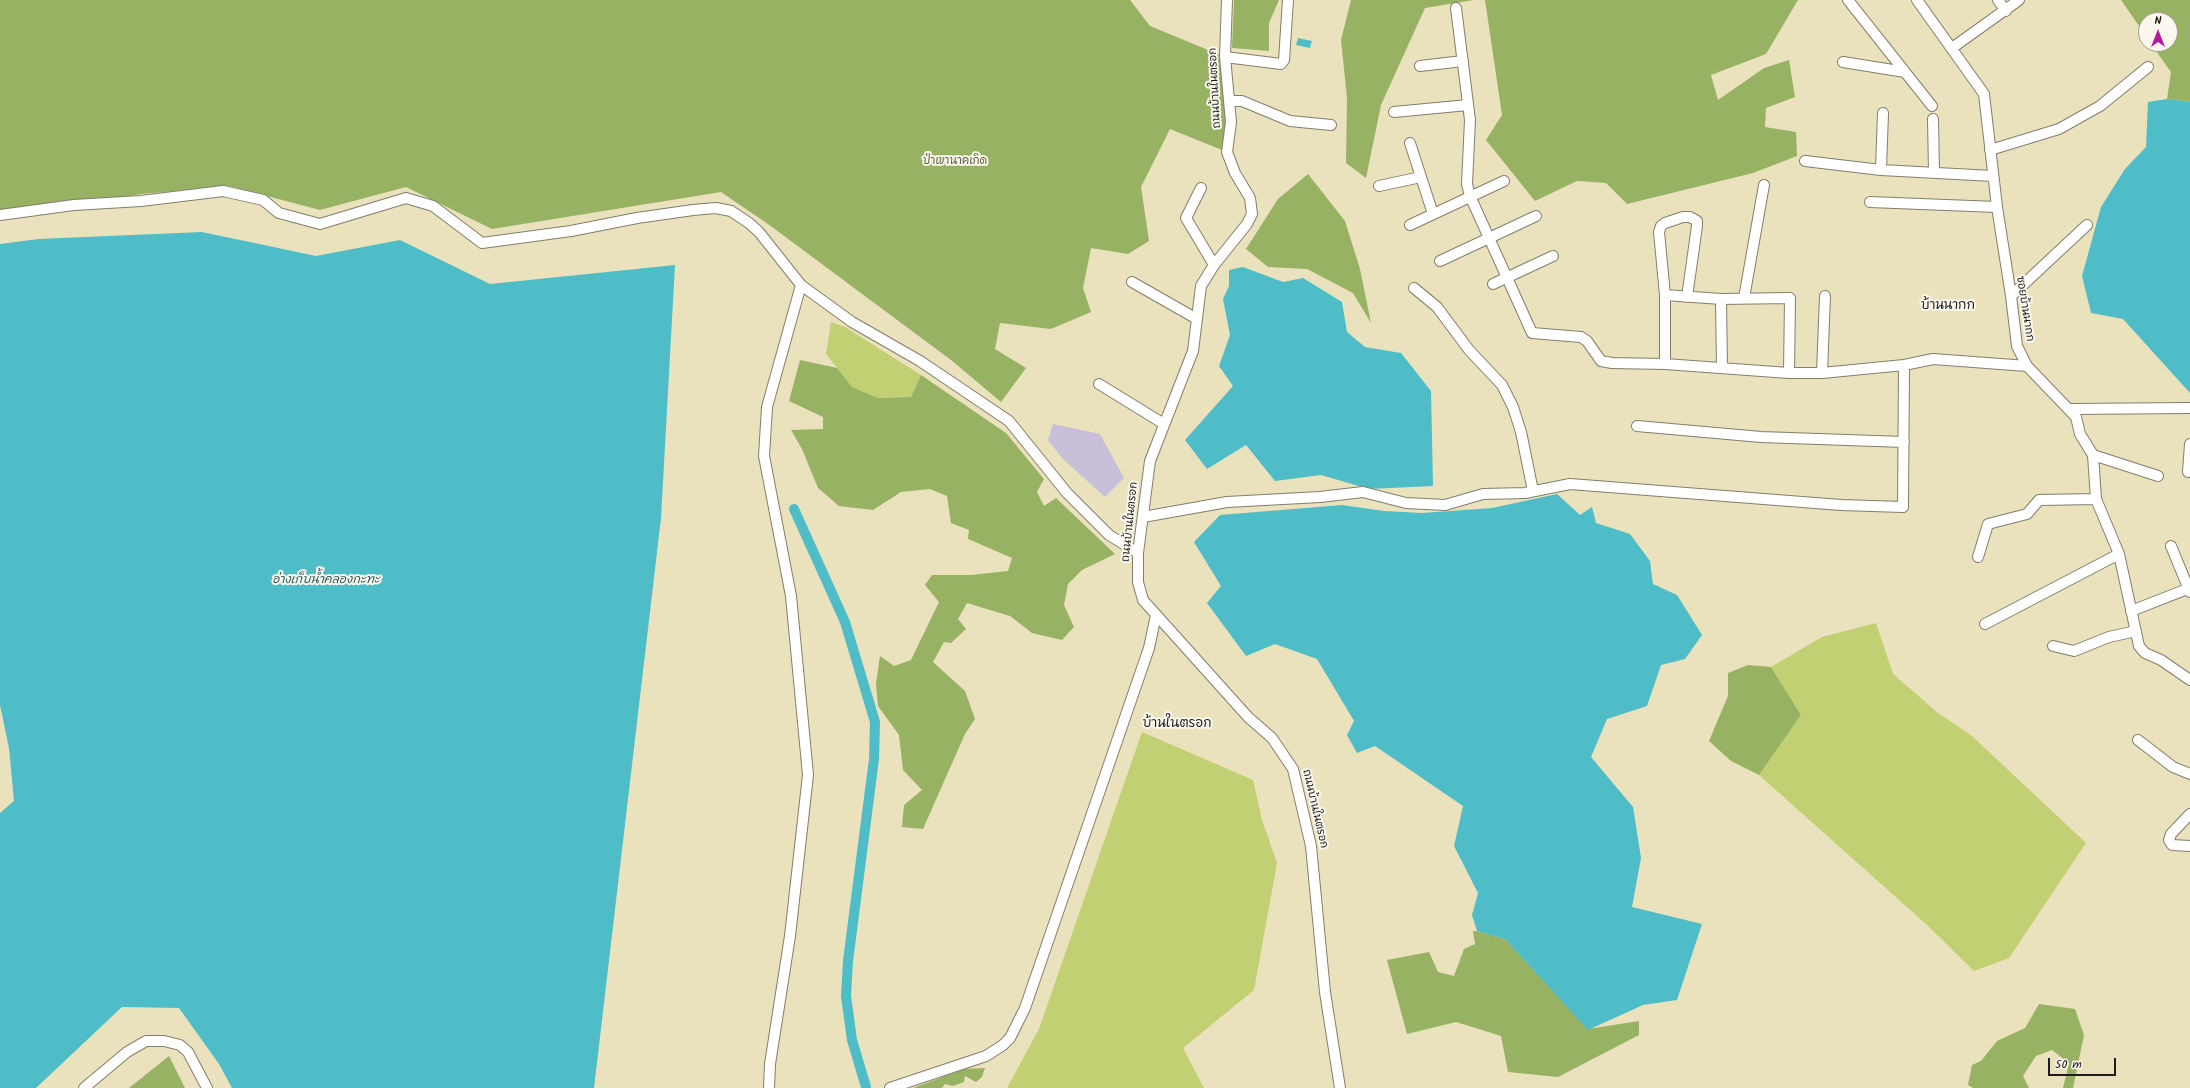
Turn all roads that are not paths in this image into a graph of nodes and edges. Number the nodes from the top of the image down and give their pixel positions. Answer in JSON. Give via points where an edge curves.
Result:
{"nodes":[{"id":1,"x":1227,"y":0,"type":"edge"},
{"id":2,"x":1288,"y":0,"type":"edge"},
{"id":3,"x":1848,"y":0,"type":"edge"},
{"id":4,"x":1917,"y":0,"type":"edge"},
{"id":5,"x":1998,"y":0,"type":"edge"},
{"id":6,"x":2019,"y":0,"type":"edge"},
{"id":7,"x":1456,"y":8,"type":"dead end"},
{"id":8,"x":2006,"y":11,"type":"junction"},
{"id":9,"x":1952,"y":48,"type":"junction"},
{"id":10,"x":1225,"y":57,"type":"junction"},
{"id":11,"x":1463,"y":60,"type":"junction"},
{"id":12,"x":1842,"y":62,"type":"dead end"},
{"id":13,"x":1420,"y":66,"type":"dead end"},
{"id":14,"x":2148,"y":67,"type":"dead end"},
{"id":15,"x":1905,"y":72,"type":"junction"},
{"id":16,"x":1229,"y":101,"type":"junction"},
{"id":17,"x":1468,"y":105,"type":"junction"},
{"id":18,"x":1932,"y":106,"type":"dead end"},
{"id":19,"x":1394,"y":112,"type":"dead end"},
{"id":20,"x":1883,"y":113,"type":"dead end"},
{"id":21,"x":1933,"y":119,"type":"dead end"},
{"id":22,"x":1331,"y":125,"type":"dead end"},
{"id":23,"x":1410,"y":143,"type":"dead end"},
{"id":24,"x":1990,"y":150,"type":"junction"},
{"id":25,"x":1805,"y":161,"type":"dead end"},
{"id":26,"x":1881,"y":170,"type":"junction"},
{"id":27,"x":1934,"y":172,"type":"junction"},
{"id":28,"x":1421,"y":176,"type":"junction"},
{"id":29,"x":1993,"y":176,"type":"junction"},
{"id":30,"x":1504,"y":181,"type":"dead end"},
{"id":31,"x":1764,"y":185,"type":"dead end"},
{"id":32,"x":1379,"y":186,"type":"dead end"},
{"id":33,"x":1201,"y":188,"type":"dead end"},
{"id":34,"x":1470,"y":196,"type":"junction"},
{"id":35,"x":1870,"y":202,"type":"dead end"},
{"id":36,"x":1996,"y":207,"type":"junction"},
{"id":37,"x":1433,"y":214,"type":"junction"},
{"id":38,"x":0,"y":215,"type":"edge"},
{"id":39,"x":1536,"y":216,"type":"dead end"},
{"id":40,"x":1410,"y":225,"type":"dead end"},
{"id":41,"x":2086,"y":225,"type":"dead end"},
{"id":42,"x":1489,"y":238,"type":"junction"},
{"id":43,"x":1553,"y":256,"type":"dead end"},
{"id":44,"x":1440,"y":260,"type":"dead end"},
{"id":45,"x":1214,"y":265,"type":"junction"},
{"id":46,"x":1507,"y":278,"type":"junction"},
{"id":47,"x":1132,"y":282,"type":"dead end"},
{"id":48,"x":1494,"y":284,"type":"dead end"},
{"id":49,"x":801,"y":285,"type":"junction"},
{"id":50,"x":1414,"y":288,"type":"dead end"},
{"id":51,"x":1665,"y":295,"type":"junction"},
{"id":52,"x":1825,"y":296,"type":"dead end"},
{"id":53,"x":2011,"y":296,"type":"junction"},
{"id":54,"x":1688,"y":297,"type":"junction"},
{"id":55,"x":1744,"y":298,"type":"junction"},
{"id":56,"x":1721,"y":299,"type":"junction"},
{"id":57,"x":1197,"y":319,"type":"junction"},
{"id":58,"x":1665,"y":364,"type":"junction"},
{"id":59,"x":1904,"y":365,"type":"junction"},
{"id":60,"x":2027,"y":366,"type":"junction"},
{"id":61,"x":1722,"y":368,"type":"junction"},
{"id":62,"x":1789,"y":373,"type":"junction"},
{"id":63,"x":1822,"y":373,"type":"junction"},
{"id":64,"x":1099,"y":384,"type":"dead end"},
{"id":65,"x":2190,"y":408,"type":"edge"},
{"id":66,"x":2069,"y":409,"type":"junction"},
{"id":67,"x":1164,"y":424,"type":"junction"},
{"id":68,"x":1637,"y":426,"type":"dead end"},
{"id":69,"x":1904,"y":442,"type":"junction"},
{"id":70,"x":2190,"y":444,"type":"edge"},
{"id":71,"x":2093,"y":455,"type":"junction"},
{"id":72,"x":2188,"y":472,"type":"dead end"},
{"id":73,"x":2158,"y":476,"type":"dead end"},
{"id":74,"x":1533,"y":491,"type":"junction"},
{"id":75,"x":2096,"y":499,"type":"junction"},
{"id":76,"x":1143,"y":517,"type":"junction"},
{"id":77,"x":2171,"y":546,"type":"dead end"},
{"id":78,"x":1138,"y":553,"type":"junction"},
{"id":79,"x":2118,"y":554,"type":"junction"},
{"id":80,"x":1978,"y":557,"type":"dead end"},
{"id":81,"x":2189,"y":590,"type":"edge"},
{"id":82,"x":2132,"y":611,"type":"junction"},
{"id":83,"x":1156,"y":614,"type":"junction"},
{"id":84,"x":1985,"y":624,"type":"dead end"},
{"id":85,"x":2136,"y":631,"type":"junction"},
{"id":86,"x":2053,"y":646,"type":"dead end"},
{"id":87,"x":2190,"y":680,"type":"edge"},
{"id":88,"x":2138,"y":740,"type":"dead end"},
{"id":89,"x":2190,"y":774,"type":"edge"},
{"id":90,"x":2190,"y":814,"type":"edge"},
{"id":91,"x":2190,"y":846,"type":"edge"},
{"id":92,"x":84,"y":1088,"type":"edge"},
{"id":93,"x":207,"y":1088,"type":"edge"},
{"id":94,"x":769,"y":1088,"type":"edge"},
{"id":95,"x":890,"y":1088,"type":"edge"},
{"id":96,"x":1340,"y":1088,"type":"edge"}],
"edges":[{"from":1,"to":10,"type":"street","name":"ถนนบ้านในตรอก"},
{"from":2,"to":10,"type":"street","via":[[1284,60],[1281,64]]},
{"from":3,"to":15,"type":"street"},
{"from":4,"to":9,"type":"street","name":"ซอยบ้านนากก"},
{"from":5,"to":8,"type":"street"},
{"from":6,"to":8,"type":"street"},
{"from":7,"to":11,"type":"street"},
{"from":8,"to":9,"type":"street"},
{"from":9,"to":24,"type":"street","name":"ซอยบ้านนากก","via":[[1984,94]]},
{"from":10,"to":16,"type":"street","name":"ถนนบ้านในตรอก"},
{"from":11,"to":13,"type":"street"},
{"from":11,"to":17,"type":"street"},
{"from":12,"to":15,"type":"street"},
{"from":14,"to":24,"type":"street","via":[[2100,106],[2059,129]]},
{"from":15,"to":18,"type":"street"},
{"from":16,"to":22,"type":"street","via":[[1242,101],[1290,121]]},
{"from":16,"to":45,"type":"street","name":"ถนนบ้านในตรอก","via":[[1231,122],[1227,152],[1234,173],[1250,198],[1252,214]]},
{"from":17,"to":19,"type":"street"},
{"from":17,"to":34,"type":"street","via":[[1470,120],[1467,184]]},
{"from":20,"to":26,"type":"street"},
{"from":21,"to":27,"type":"street"},
{"from":23,"to":28,"type":"street"},
{"from":24,"to":29,"type":"street","name":"ซอยบ้านนากก"},
{"from":25,"to":26,"type":"street"},
{"from":26,"to":27,"type":"street"},
{"from":27,"to":29,"type":"street"},
{"from":28,"to":32,"type":"street"},
{"from":28,"to":37,"type":"street"},
{"from":29,"to":36,"type":"street","name":"ซอยบ้านนากก"},
{"from":30,"to":34,"type":"street"},
{"from":31,"to":55,"type":"street"},
{"from":33,"to":45,"type":"street","via":[[1186,218]]},
{"from":34,"to":37,"type":"street"},
{"from":34,"to":42,"type":"street"},
{"from":35,"to":36,"type":"street"},
{"from":36,"to":53,"type":"street","name":"ซอยบ้านนากก"},
{"from":37,"to":40,"type":"street"},
{"from":38,"to":49,"type":"street","via":[[74,205],[140,201],[223,191],[263,200],[279,213],[320,224],[406,198],[432,206],[482,243],[716,208],[731,211],[749,223]]},
{"from":39,"to":42,"type":"street"},
{"from":41,"to":53,"type":"street"},
{"from":42,"to":44,"type":"street"},
{"from":42,"to":46,"type":"street"},
{"from":43,"to":46,"type":"street"},
{"from":45,"to":57,"type":"street","name":"ถนนบ้านในตรอก","via":[[1201,286]]},
{"from":46,"to":48,"type":"street"},
{"from":46,"to":58,"type":"street","via":[[1532,333],[1581,337],[1587,341],[1601,361]]},
{"from":47,"to":57,"type":"street"},
{"from":49,"to":78,"type":"street","via":[[852,322],[920,361],[1009,421],[1067,493],[1109,535]]},
{"from":49,"to":94,"type":"street","via":[[766,407],[764,456],[791,596],[808,775],[790,936],[770,1064]]},
{"from":50,"to":74,"type":"street","via":[[1436,307],[1469,350],[1502,385],[1521,432]]},
{"from":51,"to":54,"type":"street"},
{"from":51,"to":54,"type":"street","via":[[1659,232],[1665,222],[1690,217],[1697,221],[1697,226]]},
{"from":51,"to":58,"type":"street"},
{"from":52,"to":63,"type":"street"},
{"from":53,"to":60,"type":"street","name":"ซอยบ้านนากก","via":[[2017,346]]},
{"from":54,"to":56,"type":"street"},
{"from":55,"to":56,"type":"street"},
{"from":55,"to":62,"type":"street","via":[[1790,298]]},
{"from":56,"to":61,"type":"street"},
{"from":57,"to":67,"type":"street","name":"ถนนบ้านในตรอก","via":[[1193,351]]},
{"from":58,"to":61,"type":"street"},
{"from":59,"to":60,"type":"street","via":[[1933,359]]},
{"from":59,"to":63,"type":"street"},
{"from":59,"to":69,"type":"street"},
{"from":60,"to":66,"type":"street","name":"ซอยบ้านนากก"},
{"from":61,"to":62,"type":"street"},
{"from":62,"to":63,"type":"street"},
{"from":64,"to":67,"type":"street"},
{"from":65,"to":66,"type":"street"},
{"from":66,"to":71,"type":"street","name":"ซอยบ้านนากก","via":[[2076,417],[2080,434]]},
{"from":67,"to":76,"type":"street","name":"ถนนบ้านในตรอก","via":[[1150,461]]},
{"from":68,"to":69,"type":"street","via":[[1760,437]]},
{"from":69,"to":74,"type":"street","via":[[1903,507],[1841,505],[1570,484]]},
{"from":70,"to":72,"type":"street"},
{"from":71,"to":73,"type":"street"},
{"from":71,"to":75,"type":"street","name":"ซอยบ้านนากก"},
{"from":74,"to":76,"type":"street","via":[[1483,494],[1445,505],[1406,503],[1363,492],[1227,502]]},
{"from":75,"to":79,"type":"street","name":"ซอยบ้านนากก"},
{"from":75,"to":80,"type":"street","via":[[2039,500],[2027,514],[1988,524]]},
{"from":76,"to":78,"type":"street","name":"ถนนบ้านในตรอก"},
{"from":77,"to":81,"type":"street"},
{"from":78,"to":83,"type":"street","name":"ถนนบ้านในตรอก","via":[[1138,582],[1144,600]]},
{"from":79,"to":82,"type":"street","name":"ซอยบ้านนากก"},
{"from":79,"to":84,"type":"street"},
{"from":81,"to":82,"type":"street"},
{"from":82,"to":85,"type":"street","name":"ซอยบ้านนากก"},
{"from":83,"to":95,"type":"street","via":[[1149,648],[1028,1001],[1010,1038],[986,1056]]},
{"from":83,"to":96,"type":"street","name":"ถนนบ้านในตรอก","via":[[1248,717],[1272,738],[1293,769],[1311,846],[1324,992]]},
{"from":85,"to":86,"type":"street","via":[[2109,637],[2074,651]]},
{"from":85,"to":87,"type":"street","name":"ซอยบ้านนากก","via":[[2145,653],[2161,660]]},
{"from":88,"to":89,"type":"street","via":[[2173,767]]},
{"from":90,"to":91,"type":"street","via":[[2171,834],[2169,840],[2172,845]]},
{"from":92,"to":93,"type":"street","via":[[127,1052],[146,1041],[164,1041],[180,1045],[188,1052]]}]}
